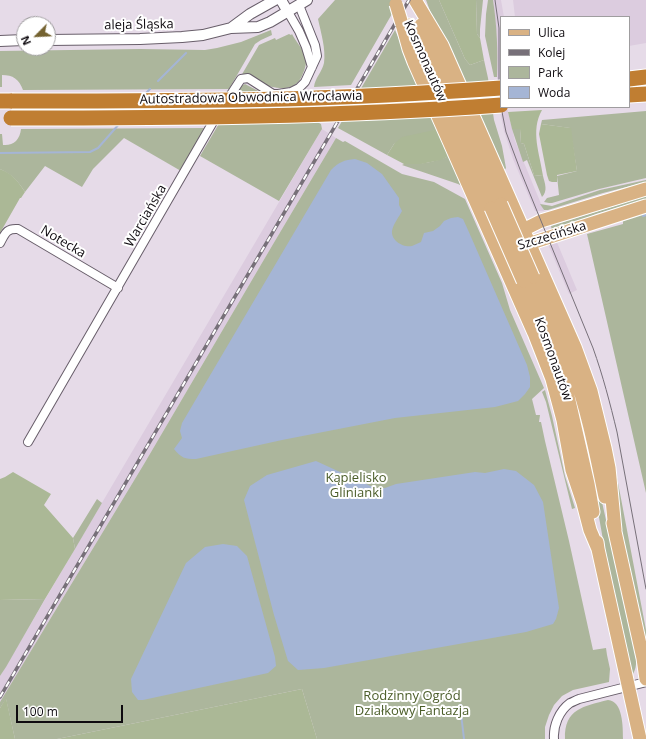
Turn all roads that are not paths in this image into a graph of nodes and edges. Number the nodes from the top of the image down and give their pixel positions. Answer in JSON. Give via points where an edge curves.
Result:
{"nodes":[{"id":1,"x":275,"y":0,"type":"edge"},
{"id":2,"x":281,"y":0,"type":"edge"},
{"id":3,"x":301,"y":2,"type":"edge"},
{"id":4,"x":405,"y":2,"type":"edge"},
{"id":5,"x":288,"y":12,"type":"junction"},
{"id":6,"x":404,"y":21,"type":"junction"},
{"id":7,"x":230,"y":28,"type":"junction"},
{"id":8,"x":16,"y":40,"type":"edge"},
{"id":9,"x":56,"y":40,"type":"edge"},
{"id":10,"x":0,"y":41,"type":"edge"},
{"id":11,"x":312,"y":66,"type":"junction"},
{"id":12,"x":646,"y":77,"type":"edge"},
{"id":13,"x":630,"y":79,"type":"edge"},
{"id":14,"x":500,"y":88,"type":"edge"},
{"id":15,"x":646,"y":94,"type":"edge"},
{"id":16,"x":630,"y":95,"type":"edge"},
{"id":17,"x":6,"y":101,"type":"edge"},
{"id":18,"x":500,"y":105,"type":"edge"},
{"id":19,"x":6,"y":118,"type":"edge"},
{"id":20,"x":646,"y":189,"type":"edge"},
{"id":21,"x":496,"y":206,"type":"junction"},
{"id":22,"x":646,"y":206,"type":"edge"},
{"id":23,"x":516,"y":212,"type":"junction"},
{"id":24,"x":541,"y":221,"type":"junction"},
{"id":25,"x":523,"y":229,"type":"junction"},
{"id":26,"x":0,"y":243,"type":"edge"},
{"id":27,"x":530,"y":244,"type":"junction"},
{"id":28,"x":497,"y":248,"type":"junction"},
{"id":29,"x":528,"y":279,"type":"junction"},
{"id":30,"x":118,"y":288,"type":"junction"},
{"id":31,"x":28,"y":442,"type":"dead end"},
{"id":32,"x":615,"y":530,"type":"junction"},
{"id":33,"x":598,"y":549,"type":"junction"},
{"id":34,"x":646,"y":680,"type":"edge"},
{"id":35,"x":629,"y":686,"type":"junction"},
{"id":36,"x":554,"y":739,"type":"edge"},
{"id":37,"x":640,"y":739,"type":"edge"}],
"edges":[{"from":1,"to":7,"type":"street","name":"aleja Śląska"},
{"from":2,"to":5,"type":"street"},
{"from":3,"to":5,"type":"street","name":"aleja Śląska"},
{"from":3,"to":11,"type":"street","name":"Warciańska","via":[[317,56]]},
{"from":4,"to":6,"type":"main road","name":"Kosmonautów"},
{"from":4,"to":21,"type":"main road","name":"Kosmonautów"},
{"from":4,"to":23,"type":"main road","via":[[442,45]]},
{"from":5,"to":7,"type":"street","name":"aleja Śląska","via":[[258,27]]},
{"from":5,"to":11,"type":"street","via":[[299,31]]},
{"from":6,"to":21,"type":"main road","name":"Kosmonautów"},
{"from":6,"to":28,"type":"main road","via":[[414,62]]},
{"from":7,"to":9,"type":"street","name":"aleja Śląska","via":[[182,37]]},
{"from":8,"to":10,"type":"street"},
{"from":11,"to":30,"type":"street","name":"Warciańska","via":[[305,82],[291,92],[273,94],[248,78],[241,79],[213,122]]},
{"from":12,"to":13,"type":"highway"},
{"from":14,"to":17,"type":"highway","name":"Autostradowa Obwodnica Wrocławia","bridge":true,"via":[[284,99]]},
{"from":15,"to":16,"type":"highway"},
{"from":18,"to":19,"type":"highway","name":"Autostradowa Obwodnica Wrocławia","bridge":true,"via":[[286,116]]},
{"from":20,"to":24,"type":"main road","name":"Szczecińska"},
{"from":21,"to":29,"type":"main road","name":"Kosmonautów","bridge":true},
{"from":22,"to":27,"type":"main road","name":"Szczecińska"},
{"from":23,"to":24,"type":"main road"},
{"from":23,"to":25,"type":"main road"},
{"from":24,"to":25,"type":"main road","name":"Szczecińska"},
{"from":25,"to":27,"type":"main road"},
{"from":25,"to":28,"type":"main road","name":"Szczecińska","via":[[510,236]]},
{"from":26,"to":30,"type":"street","name":"Notecka","via":[[7,231],[12,228],[18,229]]},
{"from":27,"to":28,"type":"main road","name":"Szczecińska","via":[[516,248]]},
{"from":27,"to":32,"type":"main road","via":[[575,347],[591,391],[609,468]]},
{"from":28,"to":33,"type":"main road","via":[[552,379],[572,470]]},
{"from":29,"to":32,"type":"main road","name":"Kosmonautów","via":[[562,342],[573,371]]},
{"from":29,"to":33,"type":"main road","name":"Kosmonautów","via":[[567,392],[591,498]]},
{"from":30,"to":31,"type":"street","name":"Warciańska"},
{"from":32,"to":34,"type":"main road","name":"Kosmonautów"},
{"from":33,"to":35,"type":"main road","name":"Kosmonautów"},
{"from":34,"to":35,"type":"street"},
{"from":35,"to":36,"type":"street","via":[[570,703],[557,722]]},
{"from":35,"to":37,"type":"main road","name":"Kosmonautów"}]}
